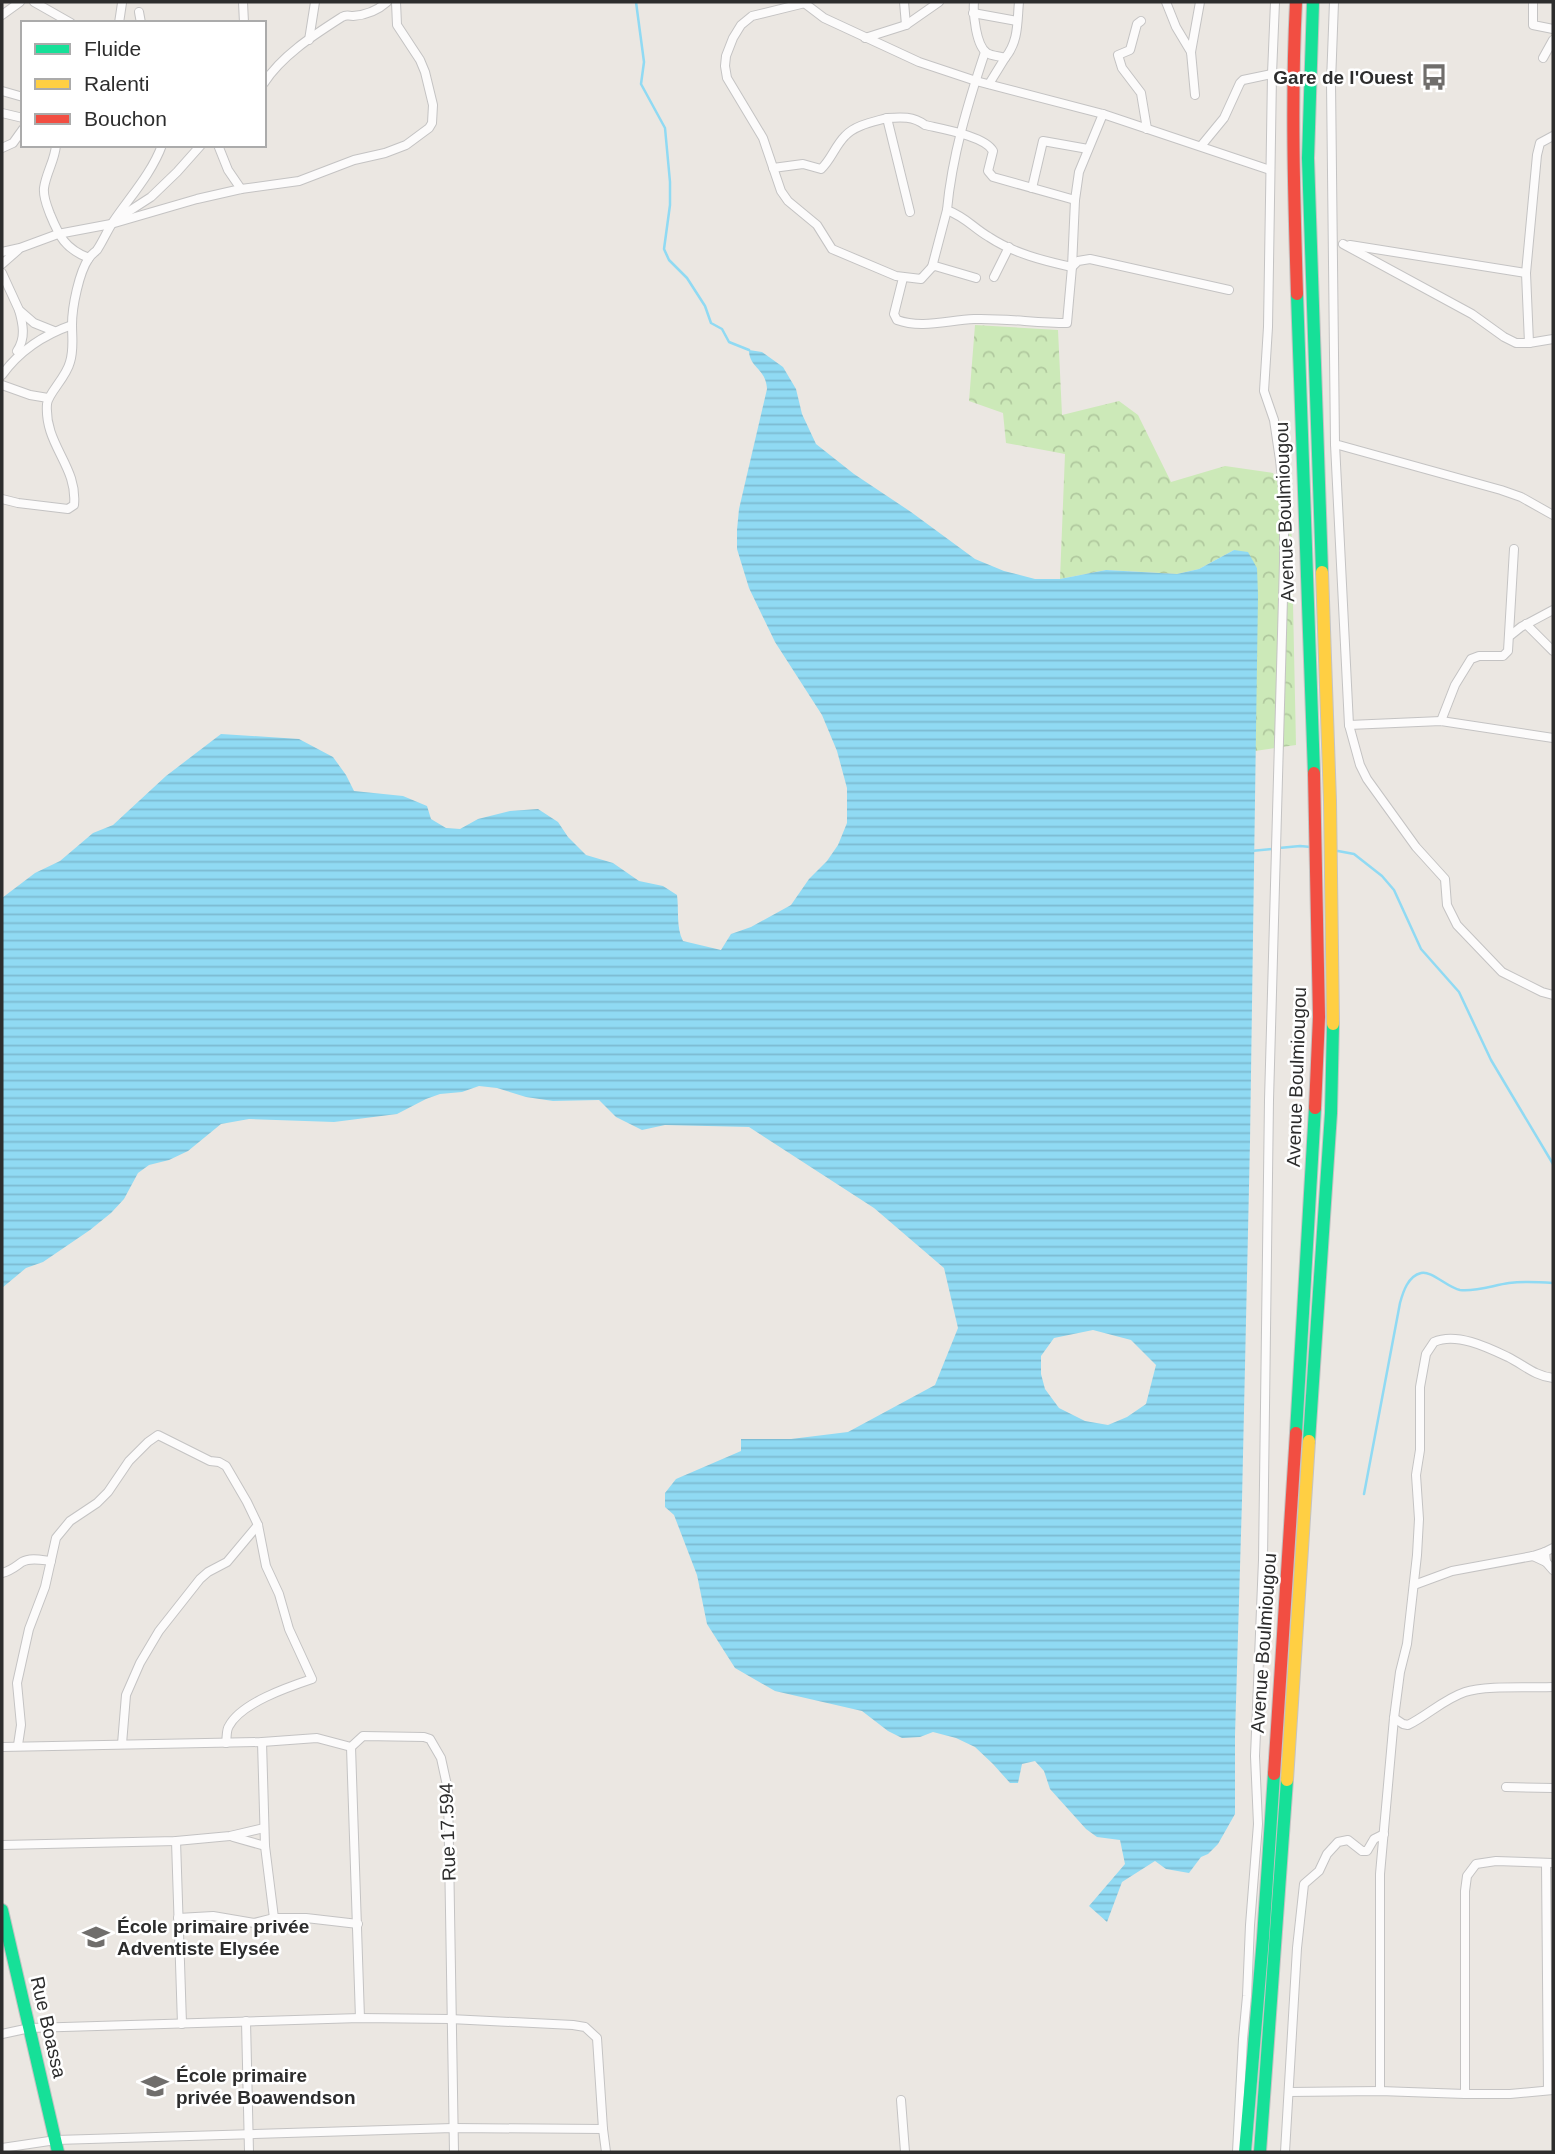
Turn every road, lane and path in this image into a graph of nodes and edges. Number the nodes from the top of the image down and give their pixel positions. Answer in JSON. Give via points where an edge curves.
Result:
{"nodes":[{"id":1,"x":20,"y":2,"type":"edge"},
{"id":2,"x":34,"y":2,"type":"edge"},
{"id":3,"x":243,"y":2,"type":"edge"},
{"id":4,"x":315,"y":2,"type":"edge"},
{"id":5,"x":387,"y":2,"type":"edge"},
{"id":6,"x":396,"y":2,"type":"edge"},
{"id":7,"x":804,"y":2,"type":"edge"},
{"id":8,"x":904,"y":2,"type":"edge"},
{"id":9,"x":939,"y":2,"type":"edge"},
{"id":10,"x":974,"y":2,"type":"edge"},
{"id":11,"x":1018,"y":2,"type":"edge"},
{"id":12,"x":1166,"y":2,"type":"edge"},
{"id":13,"x":1200,"y":2,"type":"edge"},
{"id":14,"x":1275,"y":2,"type":"edge"},
{"id":15,"x":1296,"y":2,"type":"edge"},
{"id":16,"x":1313,"y":2,"type":"edge"},
{"id":17,"x":1334,"y":2,"type":"edge"},
{"id":18,"x":1533,"y":2,"type":"edge"},
{"id":19,"x":121,"y":3,"type":"edge"},
{"id":20,"x":50,"y":11,"type":"junction"},
{"id":21,"x":139,"y":12,"type":"dead end"},
{"id":22,"x":973,"y":13,"type":"junction"},
{"id":23,"x":2,"y":15,"type":"edge"},
{"id":24,"x":55,"y":21,"type":"edge"},
{"id":25,"x":68,"y":21,"type":"edge"},
{"id":26,"x":119,"y":21,"type":"edge"},
{"id":27,"x":141,"y":21,"type":"edge"},
{"id":28,"x":244,"y":21,"type":"edge"},
{"id":29,"x":1017,"y":21,"type":"junction"},
{"id":30,"x":1141,"y":21,"type":"dead end"},
{"id":31,"x":906,"y":25,"type":"junction"},
{"id":32,"x":1553,"y":29,"type":"edge"},
{"id":33,"x":865,"y":38,"type":"junction"},
{"id":34,"x":309,"y":40,"type":"junction"},
{"id":35,"x":1553,"y":40,"type":"edge"},
{"id":36,"x":985,"y":52,"type":"junction"},
{"id":37,"x":1191,"y":52,"type":"junction"},
{"id":38,"x":1005,"y":58,"type":"junction"},
{"id":39,"x":1543,"y":58,"type":"dead end"},
{"id":40,"x":1272,"y":77,"type":"junction"},
{"id":41,"x":266,"y":80,"type":"edge"},
{"id":42,"x":1292,"y":80,"type":"junction"},
{"id":43,"x":976,"y":81,"type":"junction"},
{"id":44,"x":1310,"y":82,"type":"junction"},
{"id":45,"x":1331,"y":82,"type":"junction"},
{"id":46,"x":989,"y":84,"type":"junction"},
{"id":47,"x":2,"y":91,"type":"edge"},
{"id":48,"x":1195,"y":95,"type":"dead end"},
{"id":49,"x":21,"y":96,"type":"edge"},
{"id":50,"x":2,"y":113,"type":"edge"},
{"id":51,"x":1103,"y":114,"type":"junction"},
{"id":52,"x":21,"y":118,"type":"edge"},
{"id":53,"x":887,"y":118,"type":"junction"},
{"id":54,"x":1147,"y":129,"type":"junction"},
{"id":55,"x":21,"y":132,"type":"edge"},
{"id":56,"x":961,"y":134,"type":"junction"},
{"id":57,"x":1553,"y":136,"type":"edge"},
{"id":58,"x":1201,"y":146,"type":"junction"},
{"id":59,"x":56,"y":147,"type":"edge"},
{"id":60,"x":161,"y":147,"type":"edge"},
{"id":61,"x":199,"y":147,"type":"edge"},
{"id":62,"x":219,"y":147,"type":"edge"},
{"id":63,"x":2,"y":148,"type":"edge"},
{"id":64,"x":1088,"y":149,"type":"junction"},
{"id":65,"x":773,"y":168,"type":"junction"},
{"id":66,"x":1270,"y":170,"type":"junction"},
{"id":67,"x":1032,"y":188,"type":"junction"},
{"id":68,"x":241,"y":189,"type":"junction"},
{"id":69,"x":1075,"y":200,"type":"junction"},
{"id":70,"x":947,"y":210,"type":"junction"},
{"id":71,"x":910,"y":212,"type":"dead end"},
{"id":72,"x":111,"y":224,"type":"junction"},
{"id":73,"x":58,"y":234,"type":"junction"},
{"id":74,"x":1333,"y":243,"type":"junction"},
{"id":75,"x":1343,"y":244,"type":"junction"},
{"id":76,"x":1009,"y":247,"type":"junction"},
{"id":77,"x":20,"y":248,"type":"junction"},
{"id":78,"x":2,"y":252,"type":"edge"},
{"id":79,"x":89,"y":258,"type":"junction"},
{"id":80,"x":2,"y":264,"type":"edge"},
{"id":81,"x":932,"y":267,"type":"junction"},
{"id":82,"x":1072,"y":267,"type":"junction"},
{"id":83,"x":2,"y":273,"type":"edge"},
{"id":84,"x":1526,"y":273,"type":"junction"},
{"id":85,"x":994,"y":277,"type":"dead end"},
{"id":86,"x":903,"y":278,"type":"junction"},
{"id":87,"x":976,"y":278,"type":"dead end"},
{"id":88,"x":1229,"y":290,"type":"dead end"},
{"id":89,"x":19,"y":310,"type":"junction"},
{"id":90,"x":72,"y":325,"type":"junction"},
{"id":91,"x":54,"y":331,"type":"junction"},
{"id":92,"x":1553,"y":339,"type":"edge"},
{"id":93,"x":1529,"y":344,"type":"junction"},
{"id":94,"x":17,"y":351,"type":"dead end"},
{"id":95,"x":2,"y":375,"type":"edge"},
{"id":96,"x":2,"y":385,"type":"edge"},
{"id":97,"x":48,"y":398,"type":"junction"},
{"id":98,"x":1335,"y":444,"type":"junction"},
{"id":99,"x":2,"y":499,"type":"edge"},
{"id":100,"x":1552,"y":513,"type":"edge"},
{"id":101,"x":1514,"y":549,"type":"dead end"},
{"id":102,"x":1553,"y":610,"type":"edge"},
{"id":103,"x":1526,"y":624,"type":"junction"},
{"id":104,"x":1510,"y":635,"type":"junction"},
{"id":105,"x":1553,"y":651,"type":"edge"},
{"id":106,"x":1441,"y":721,"type":"junction"},
{"id":107,"x":1349,"y":725,"type":"junction"},
{"id":108,"x":1553,"y":738,"type":"edge"},
{"id":109,"x":1553,"y":995,"type":"edge"},
{"id":110,"x":1553,"y":1378,"type":"edge"},
{"id":111,"x":258,"y":1525,"type":"junction"},
{"id":112,"x":1548,"y":1554,"type":"edge"},
{"id":113,"x":51,"y":1561,"type":"junction"},
{"id":114,"x":1553,"y":1570,"type":"edge"},
{"id":115,"x":2,"y":1573,"type":"edge"},
{"id":116,"x":1414,"y":1585,"type":"junction"},
{"id":117,"x":1553,"y":1687,"type":"edge"},
{"id":118,"x":1394,"y":1718,"type":"junction"},
{"id":119,"x":262,"y":1742,"type":"junction"},
{"id":120,"x":226,"y":1743,"type":"junction"},
{"id":121,"x":122,"y":1744,"type":"junction"},
{"id":122,"x":18,"y":1745,"type":"junction"},
{"id":123,"x":2,"y":1747,"type":"edge"},
{"id":124,"x":351,"y":1747,"type":"junction"},
{"id":125,"x":1506,"y":1787,"type":"dead end"},
{"id":126,"x":1553,"y":1788,"type":"edge"},
{"id":127,"x":264,"y":1828,"type":"junction"},
{"id":128,"x":1384,"y":1834,"type":"junction"},
{"id":129,"x":230,"y":1836,"type":"junction"},
{"id":130,"x":176,"y":1841,"type":"junction"},
{"id":131,"x":2,"y":1845,"type":"edge"},
{"id":132,"x":265,"y":1846,"type":"junction"},
{"id":133,"x":1550,"y":1863,"type":"edge"},
{"id":134,"x":2,"y":1910,"type":"edge"},
{"id":135,"x":178,"y":1918,"type":"junction"},
{"id":136,"x":274,"y":1918,"type":"junction"},
{"id":137,"x":358,"y":1924,"type":"junction"},
{"id":138,"x":360,"y":2018,"type":"junction"},
{"id":139,"x":450,"y":2019,"type":"junction"},
{"id":140,"x":246,"y":2021,"type":"junction"},
{"id":141,"x":182,"y":2024,"type":"junction"},
{"id":142,"x":30,"y":2028,"type":"junction"},
{"id":143,"x":2,"y":2034,"type":"edge"},
{"id":144,"x":1551,"y":2090,"type":"edge"},
{"id":145,"x":1380,"y":2091,"type":"junction"},
{"id":146,"x":1289,"y":2092,"type":"junction"},
{"id":147,"x":1465,"y":2094,"type":"junction"},
{"id":148,"x":901,"y":2100,"type":"dead end"},
{"id":149,"x":453,"y":2128,"type":"junction"},
{"id":150,"x":603,"y":2129,"type":"junction"},
{"id":151,"x":248,"y":2134,"type":"junction"},
{"id":152,"x":57,"y":2146,"type":"edge"},
{"id":153,"x":2,"y":2148,"type":"edge"},
{"id":154,"x":249,"y":2152,"type":"edge"},
{"id":155,"x":454,"y":2152,"type":"edge"},
{"id":156,"x":606,"y":2152,"type":"edge"},
{"id":157,"x":905,"y":2152,"type":"edge"},
{"id":158,"x":1237,"y":2152,"type":"edge"},
{"id":159,"x":1245,"y":2152,"type":"edge"},
{"id":160,"x":1260,"y":2152,"type":"edge"},
{"id":161,"x":1285,"y":2152,"type":"edge"}],
"edges":[{"from":1,"to":23,"type":"street"},
{"from":2,"to":20,"type":"street"},
{"from":3,"to":28,"type":"street"},
{"from":4,"to":34,"type":"street"},
{"from":5,"to":34,"type":"street","via":[[370,13],[342,17]]},
{"from":6,"to":68,"type":"street","via":[[397,25],[420,60],[429,85],[433,118],[429,128],[406,145],[299,181]]},
{"from":7,"to":33,"type":"street","via":[[824,18]]},
{"from":7,"to":65,"type":"street","via":[[752,16],[741,25],[726,56],[727,78],[763,138]]},
{"from":8,"to":31,"type":"street"},
{"from":9,"to":31,"type":"street"},
{"from":10,"to":22,"type":"street"},
{"from":11,"to":29,"type":"street"},
{"from":12,"to":37,"type":"street"},
{"from":13,"to":37,"type":"street"},
{"from":14,"to":40,"type":"street"},
{"from":15,"to":42,"type":"main road","name":"Avenue Boulmiougou"},
{"from":16,"to":44,"type":"main road","name":"Avenue Boulmiougou"},
{"from":17,"to":45,"type":"street"},
{"from":18,"to":32,"type":"street","via":[[1533,24]]},
{"from":19,"to":26,"type":"street"},
{"from":20,"to":24,"type":"street"},
{"from":20,"to":25,"type":"street"},
{"from":21,"to":27,"type":"street"},
{"from":22,"to":29,"type":"street"},
{"from":22,"to":36,"type":"street"},
{"from":29,"to":38,"type":"street","via":[[1016,40]]},
{"from":30,"to":54,"type":"street","via":[[1130,50],[1118,55],[1141,93]]},
{"from":31,"to":33,"type":"street"},
{"from":33,"to":43,"type":"street"},
{"from":34,"to":41,"type":"street","via":[[277,65]]},
{"from":35,"to":39,"type":"street"},
{"from":36,"to":38,"type":"street"},
{"from":36,"to":43,"type":"street"},
{"from":37,"to":48,"type":"street"},
{"from":38,"to":46,"type":"street"},
{"from":40,"to":42,"type":"street"},
{"from":40,"to":58,"type":"street","via":[[1240,83],[1224,118]]},
{"from":40,"to":66,"type":"street"},
{"from":42,"to":44,"type":"street"},
{"from":42,"to":159,"type":"main road","name":"Avenue Boulmiougou","via":[[1319,1017],[1263,1938]]},
{"from":43,"to":46,"type":"street"},
{"from":43,"to":56,"type":"street"},
{"from":44,"to":45,"type":"street"},
{"from":44,"to":160,"type":"main road","name":"Avenue Boulmiougou","via":[[1308,158],[1332,881],[1331,1113]]},
{"from":45,"to":74,"type":"street"},
{"from":46,"to":51,"type":"street"},
{"from":47,"to":49,"type":"street"},
{"from":50,"to":52,"type":"street"},
{"from":51,"to":54,"type":"street"},
{"from":51,"to":64,"type":"street"},
{"from":53,"to":56,"type":"street","via":[[906,117]]},
{"from":53,"to":65,"type":"street","via":[[845,136],[821,169],[803,164]]},
{"from":53,"to":71,"type":"street"},
{"from":54,"to":58,"type":"street"},
{"from":55,"to":63,"type":"street"},
{"from":56,"to":67,"type":"street","via":[[990,146],[993,177]]},
{"from":56,"to":70,"type":"street"},
{"from":57,"to":84,"type":"street","via":[[1540,143],[1537,155]]},
{"from":58,"to":66,"type":"street"},
{"from":59,"to":73,"type":"street","via":[[44,189]]},
{"from":60,"to":72,"type":"street"},
{"from":61,"to":72,"type":"street","via":[[151,197]]},
{"from":62,"to":68,"type":"street"},
{"from":64,"to":67,"type":"street","via":[[1043,141]]},
{"from":64,"to":69,"type":"street"},
{"from":65,"to":86,"type":"street","via":[[788,201],[817,225],[832,249]]},
{"from":66,"to":158,"type":"street","via":[[1264,391],[1280,460],[1284,562],[1269,1074],[1263,1560],[1255,1756],[1258,1824]]},
{"from":67,"to":69,"type":"street"},
{"from":68,"to":72,"type":"street"},
{"from":69,"to":82,"type":"street"},
{"from":70,"to":76,"type":"street"},
{"from":70,"to":81,"type":"street"},
{"from":72,"to":73,"type":"street"},
{"from":72,"to":79,"type":"street"},
{"from":73,"to":77,"type":"street"},
{"from":73,"to":79,"type":"street"},
{"from":74,"to":75,"type":"street"},
{"from":74,"to":98,"type":"street"},
{"from":75,"to":84,"type":"street"},
{"from":75,"to":93,"type":"street","via":[[1472,314],[1504,337]]},
{"from":76,"to":82,"type":"street","via":[[1040,261]]},
{"from":76,"to":85,"type":"street"},
{"from":77,"to":78,"type":"street"},
{"from":77,"to":80,"type":"street"},
{"from":79,"to":90,"type":"street"},
{"from":81,"to":86,"type":"street","via":[[921,279]]},
{"from":81,"to":87,"type":"street"},
{"from":82,"to":86,"type":"street","via":[[1068,323],[973,319],[907,324],[894,314]]},
{"from":82,"to":88,"type":"street","via":[[1077,261],[1090,260]]},
{"from":83,"to":89,"type":"street"},
{"from":84,"to":93,"type":"street"},
{"from":89,"to":91,"type":"street"},
{"from":89,"to":94,"type":"street","via":[[23,326]]},
{"from":90,"to":91,"type":"street"},
{"from":90,"to":97,"type":"street","via":[[68,371]]},
{"from":91,"to":95,"type":"street","via":[[30,345]]},
{"from":92,"to":93,"type":"street"},
{"from":96,"to":97,"type":"street"},
{"from":97,"to":99,"type":"street","via":[[50,433],[69,469],[74,505],[68,509]]},
{"from":98,"to":100,"type":"street","via":[[1501,490]]},
{"from":98,"to":107,"type":"street"},
{"from":101,"to":104,"type":"street"},
{"from":102,"to":103,"type":"street"},
{"from":103,"to":104,"type":"street"},
{"from":103,"to":105,"type":"street"},
{"from":104,"to":106,"type":"street","via":[[1507,654],[1471,659]]},
{"from":106,"to":107,"type":"street"},
{"from":106,"to":108,"type":"street"},
{"from":107,"to":109,"type":"street","via":[[1367,779],[1445,879],[1447,905],[1457,925],[1502,972]]},
{"from":110,"to":116,"type":"street","via":[[1458,1338],[1439,1339],[1430,1345],[1420,1387]]},
{"from":111,"to":113,"type":"street","via":[[226,1466],[158,1435],[97,1503],[69,1521],[56,1538]]},
{"from":111,"to":120,"type":"street","via":[[266,1566],[312,1679],[246,1708],[228,1726]]},
{"from":111,"to":121,"type":"street","via":[[227,1562],[200,1579],[149,1646],[125,1695]]},
{"from":112,"to":114,"type":"street"},
{"from":112,"to":116,"type":"street","via":[[1452,1571]]},
{"from":113,"to":115,"type":"street","via":[[22,1561]]},
{"from":113,"to":122,"type":"street","via":[[17,1683]]},
{"from":116,"to":118,"type":"street"},
{"from":117,"to":118,"type":"street","via":[[1466,1691],[1408,1725]]},
{"from":118,"to":128,"type":"street"},
{"from":119,"to":120,"type":"street"},
{"from":119,"to":124,"type":"street","via":[[317,1738]]},
{"from":119,"to":127,"type":"street"},
{"from":120,"to":121,"type":"street"},
{"from":121,"to":122,"type":"street"},
{"from":122,"to":123,"type":"street"},
{"from":124,"to":137,"type":"street"},
{"from":124,"to":139,"type":"street","name":"Rue 17.594","via":[[363,1737],[424,1737],[441,1758],[448,1790]]},
{"from":125,"to":126,"type":"street"},
{"from":127,"to":129,"type":"street"},
{"from":127,"to":132,"type":"street"},
{"from":128,"to":145,"type":"street"},
{"from":128,"to":146,"type":"street","via":[[1374,1839],[1367,1852],[1348,1840],[1338,1842],[1304,1884]]},
{"from":129,"to":130,"type":"street"},
{"from":129,"to":132,"type":"street"},
{"from":130,"to":131,"type":"street"},
{"from":130,"to":135,"type":"street"},
{"from":132,"to":136,"type":"street"},
{"from":133,"to":144,"type":"street"},
{"from":133,"to":147,"type":"street","via":[[1476,1864],[1467,1876]]},
{"from":134,"to":142,"type":"main road","name":"Rue Boassa"},
{"from":135,"to":136,"type":"street","via":[[213,1916],[254,1923]]},
{"from":135,"to":141,"type":"street"},
{"from":136,"to":137,"type":"street"},
{"from":137,"to":138,"type":"street"},
{"from":138,"to":139,"type":"street"},
{"from":138,"to":140,"type":"street"},
{"from":139,"to":149,"type":"street","name":"Rue 17.594"},
{"from":139,"to":150,"type":"street","via":[[585,2027],[597,2038]]},
{"from":140,"to":141,"type":"street"},
{"from":140,"to":151,"type":"street"},
{"from":141,"to":142,"type":"street"},
{"from":142,"to":143,"type":"street"},
{"from":142,"to":152,"type":"main road","name":"Rue Boassa"},
{"from":144,"to":147,"type":"street"},
{"from":145,"to":146,"type":"street"},
{"from":145,"to":147,"type":"street"},
{"from":146,"to":161,"type":"street"},
{"from":148,"to":157,"type":"street"},
{"from":149,"to":150,"type":"street"},
{"from":149,"to":151,"type":"street"},
{"from":149,"to":155,"type":"street","name":"Rue 17.594"},
{"from":150,"to":156,"type":"street"},
{"from":151,"to":152,"type":"street"},
{"from":151,"to":154,"type":"street"},
{"from":152,"to":153,"type":"street"}]}
